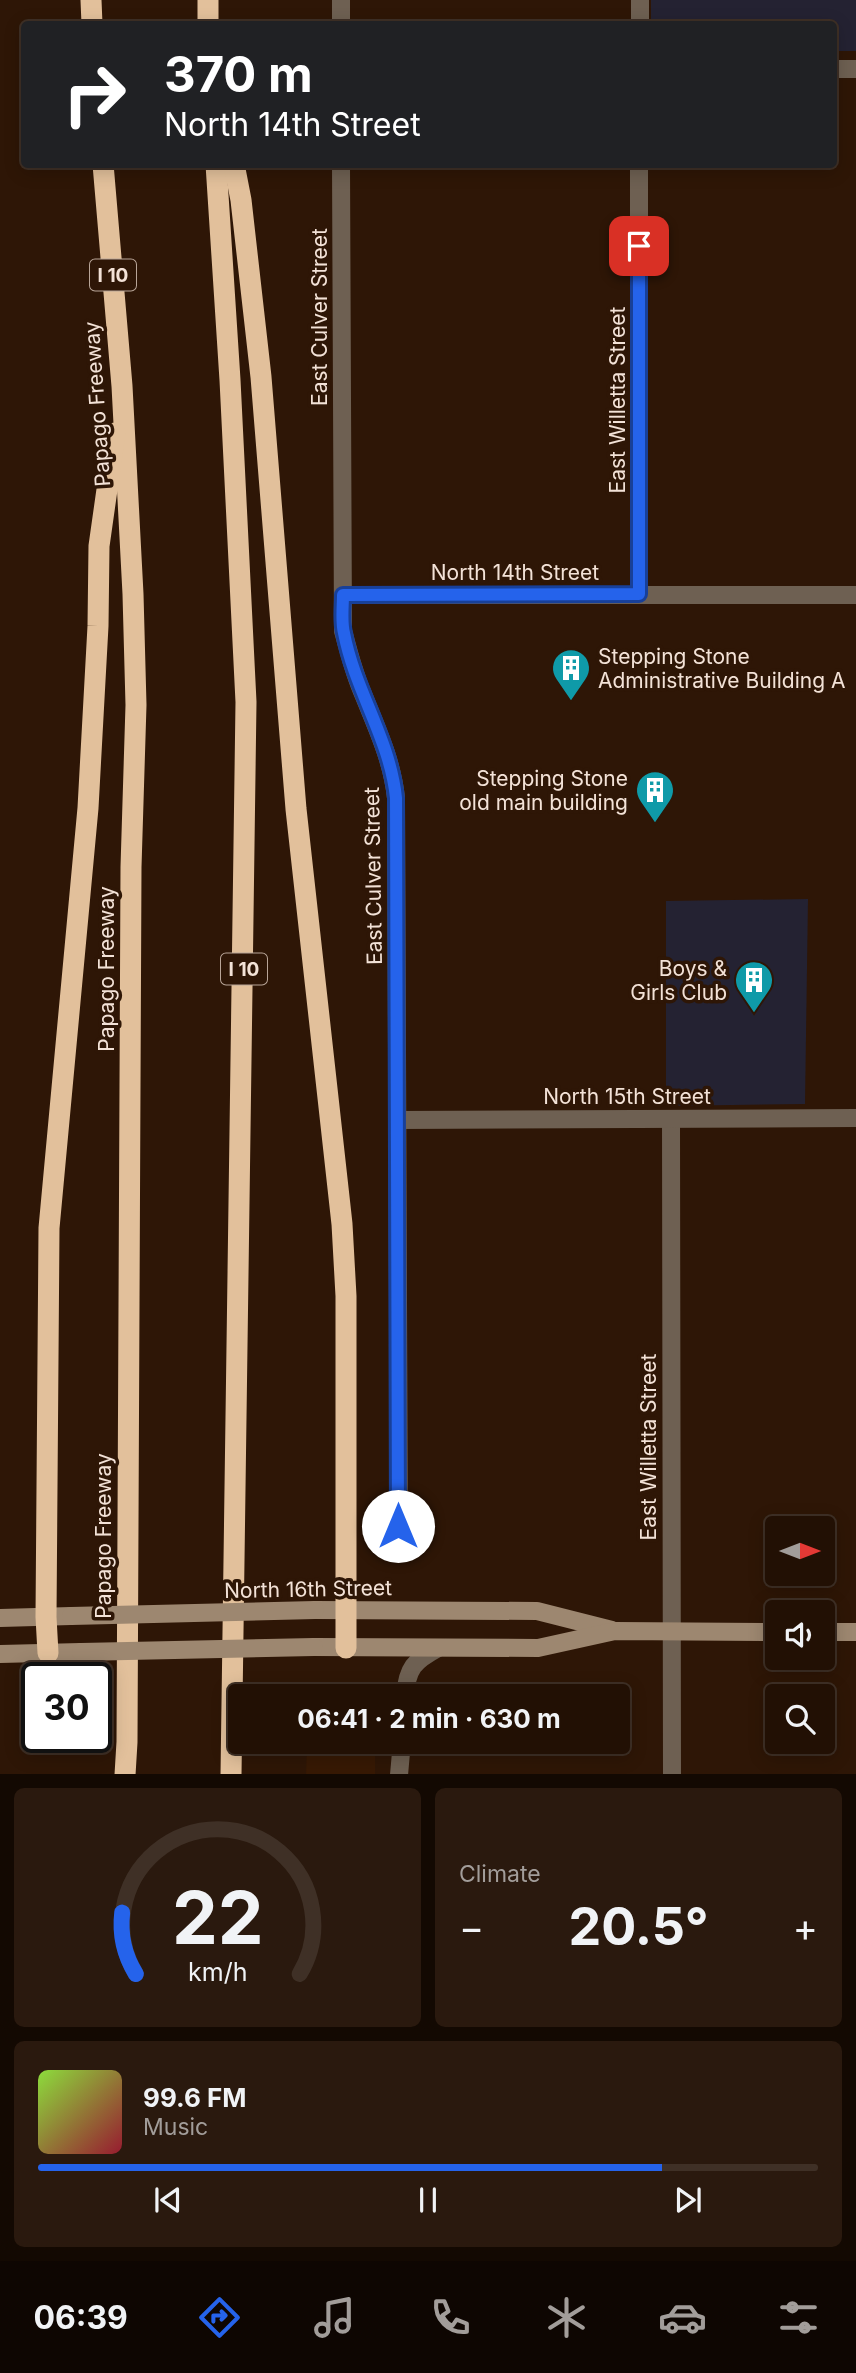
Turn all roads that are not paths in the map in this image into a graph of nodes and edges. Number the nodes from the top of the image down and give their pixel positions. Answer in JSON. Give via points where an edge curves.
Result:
{"nodes":[{"id":1,"x":91,"y":0,"type":"edge"},
{"id":2,"x":208,"y":0,"type":"edge"},
{"id":3,"x":341,"y":0,"type":"edge"},
{"id":4,"x":639,"y":0,"type":"edge"},
{"id":5,"x":92,"y":21,"type":"edge"},
{"id":6,"x":208,"y":21,"type":"edge"},
{"id":7,"x":341,"y":21,"type":"edge"},
{"id":8,"x":639,"y":21,"type":"edge"},
{"id":9,"x":837,"y":69,"type":"edge"},
{"id":10,"x":856,"y":69,"type":"edge"},
{"id":11,"x":103,"y":168,"type":"edge"},
{"id":12,"x":216,"y":168,"type":"edge"},
{"id":13,"x":235,"y":168,"type":"edge"},
{"id":14,"x":341,"y":168,"type":"edge"},
{"id":15,"x":639,"y":168,"type":"edge"},
{"id":16,"x":122,"y":386,"type":"junction"},
{"id":17,"x":639,"y":594,"type":"junction"},
{"id":18,"x":343,"y":595,"type":"junction"},
{"id":19,"x":856,"y":595,"type":"edge"},
{"id":20,"x":856,"y":1118,"type":"edge"},
{"id":21,"x":671,"y":1119,"type":"junction"},
{"id":22,"x":398,"y":1120,"type":"junction"},
{"id":23,"x":399,"y":1553,"type":"dead end"},
{"id":24,"x":347,"y":1611,"type":"junction"},
{"id":25,"x":46,"y":1617,"type":"junction"},
{"id":26,"x":0,"y":1618,"type":"edge"},
{"id":27,"x":615,"y":1631,"type":"junction"},
{"id":28,"x":671,"y":1631,"type":"junction"},
{"id":29,"x":765,"y":1632,"type":"edge"},
{"id":30,"x":835,"y":1632,"type":"edge"},
{"id":31,"x":856,"y":1632,"type":"edge"},
{"id":32,"x":346,"y":1647,"type":"junction"},
{"id":33,"x":438,"y":1648,"type":"junction"},
{"id":34,"x":0,"y":1654,"type":"edge"},
{"id":35,"x":48,"y":1654,"type":"junction"},
{"id":36,"x":406,"y":1684,"type":"edge"},
{"id":37,"x":127,"y":1742,"type":"junction"},
{"id":38,"x":401,"y":1754,"type":"edge"},
{"id":39,"x":125,"y":1774,"type":"edge"},
{"id":40,"x":130,"y":1774,"type":"edge"},
{"id":41,"x":231,"y":1774,"type":"edge"},
{"id":42,"x":399,"y":1774,"type":"edge"},
{"id":43,"x":672,"y":1774,"type":"edge"}],
"edges":[{"from":1,"to":5,"type":"highway"},
{"from":2,"to":6,"type":"highway"},
{"from":3,"to":7,"type":"street"},
{"from":4,"to":8,"type":"street"},
{"from":9,"to":10,"type":"street"},
{"from":11,"to":16,"type":"highway","name":"Papago Freeway","number":"I 10"},
{"from":12,"to":41,"type":"highway","number":"I 10","via":[[246,702]]},
{"from":13,"to":24,"type":"highway","via":[[261,377],[296,809],[342,1224]]},
{"from":14,"to":18,"type":"street","name":"East Culver Street"},
{"from":15,"to":17,"type":"street","name":"East Willetta Street"},
{"from":16,"to":25,"type":"highway","via":[[99,546],[88,808],[52,1180]]},
{"from":16,"to":37,"type":"highway","name":"Papago Freeway","number":"I 10","via":[[136,705]]},
{"from":17,"to":18,"type":"street","name":"North 14th Street"},
{"from":17,"to":19,"type":"street","name":"North 14th Street"},
{"from":18,"to":22,"type":"street","name":"East Culver Street","via":[[343,631],[351,660],[393,774]]},
{"from":20,"to":21,"type":"street","name":"North 15th Street"},
{"from":21,"to":22,"type":"street","name":"North 15th Street"},
{"from":21,"to":28,"type":"street","name":"East Willetta Street"},
{"from":22,"to":23,"type":"street","name":"East Culver Street"},
{"from":24,"to":25,"type":"main road","name":"North 16th Street","bridge":true},
{"from":24,"to":27,"type":"main road","name":"North 16th Street","via":[[537,1611]]},
{"from":24,"to":32,"type":"highway"},
{"from":25,"to":26,"type":"main road","name":"North 16th Street"},
{"from":25,"to":35,"type":"highway"},
{"from":27,"to":28,"type":"main road","name":"North 16th Street"},
{"from":27,"to":33,"type":"main road","name":"North 16th Street","via":[[538,1648]]},
{"from":28,"to":29,"type":"main road","name":"North 16th Street"},
{"from":28,"to":43,"type":"street","name":"East Willetta Street"},
{"from":30,"to":31,"type":"main road"},
{"from":32,"to":33,"type":"main road","name":"North 16th Street"},
{"from":32,"to":35,"type":"main road","name":"North 16th Street","bridge":true},
{"from":33,"to":36,"type":"street","via":[[415,1663]]},
{"from":34,"to":35,"type":"main road","name":"North 16th Street"},
{"from":37,"to":39,"type":"highway","name":"Papago Freeway","number":"I 10"},
{"from":37,"to":40,"type":"highway"},
{"from":38,"to":42,"type":"street"}]}
